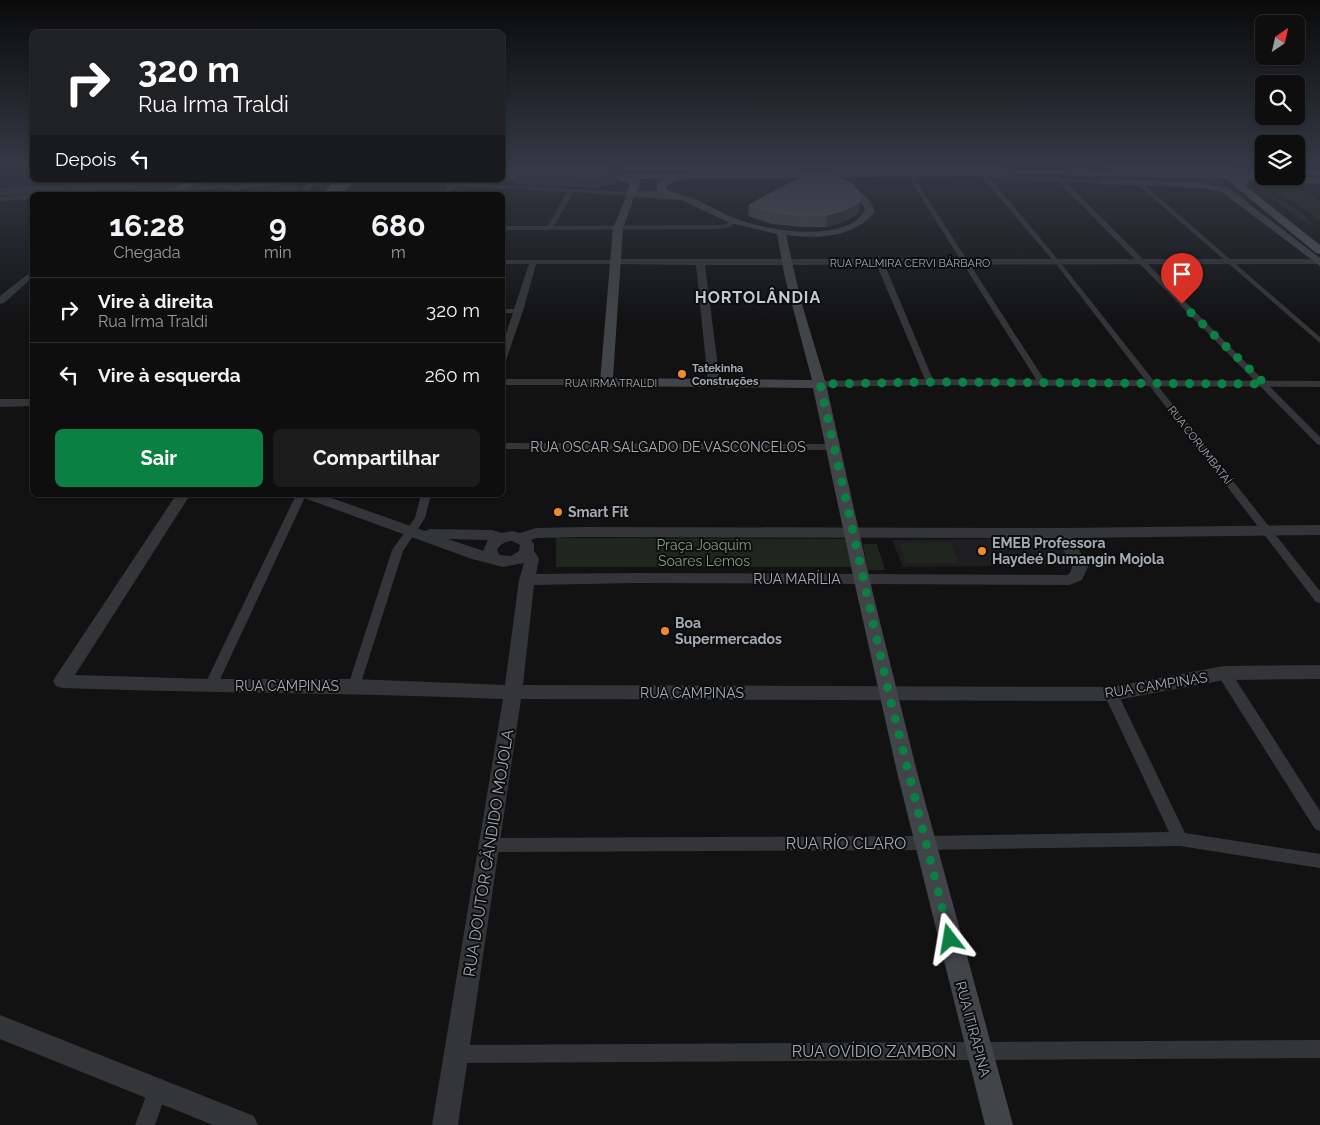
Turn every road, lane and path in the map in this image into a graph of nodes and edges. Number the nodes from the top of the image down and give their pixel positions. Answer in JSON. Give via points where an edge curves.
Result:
{"nodes":[{"id":1,"x":555,"y":218,"type":"edge"},
{"id":2,"x":622,"y":218,"type":"edge"},
{"id":3,"x":728,"y":218,"type":"edge"},
{"id":4,"x":865,"y":218,"type":"edge"},
{"id":5,"x":938,"y":218,"type":"edge"},
{"id":6,"x":1021,"y":218,"type":"edge"},
{"id":7,"x":1098,"y":218,"type":"edge"},
{"id":8,"x":1179,"y":218,"type":"edge"},
{"id":9,"x":1262,"y":218,"type":"edge"},
{"id":10,"x":1265,"y":218,"type":"edge"},
{"id":11,"x":1277,"y":218,"type":"edge"},
{"id":12,"x":1292,"y":218,"type":"edge"},
{"id":13,"x":735,"y":221,"type":"junction"},
{"id":14,"x":1268,"y":223,"type":"junction"},
{"id":15,"x":505,"y":228,"type":"edge"},
{"id":16,"x":550,"y":228,"type":"junction"},
{"id":17,"x":618,"y":228,"type":"junction"},
{"id":18,"x":781,"y":232,"type":"junction"},
{"id":19,"x":1314,"y":232,"type":"dead end"},
{"id":20,"x":1320,"y":259,"type":"edge"},
{"id":21,"x":505,"y":262,"type":"edge"},
{"id":22,"x":533,"y":262,"type":"junction"},
{"id":23,"x":616,"y":262,"type":"junction"},
{"id":24,"x":700,"y":262,"type":"junction"},
{"id":25,"x":786,"y":262,"type":"junction"},
{"id":26,"x":966,"y":262,"type":"junction"},
{"id":27,"x":880,"y":263,"type":"junction"},
{"id":28,"x":1058,"y":263,"type":"junction"},
{"id":29,"x":1141,"y":263,"type":"junction"},
{"id":30,"x":1230,"y":263,"type":"junction"},
{"id":31,"x":30,"y":276,"type":"edge"},
{"id":32,"x":0,"y":301,"type":"edge"},
{"id":33,"x":505,"y":311,"type":"edge"},
{"id":34,"x":519,"y":311,"type":"junction"},
{"id":35,"x":1320,"y":341,"type":"edge"},
{"id":36,"x":505,"y":351,"type":"edge"},
{"id":37,"x":505,"y":381,"type":"edge"},
{"id":38,"x":606,"y":382,"type":"junction"},
{"id":39,"x":930,"y":382,"type":"junction"},
{"id":40,"x":714,"y":383,"type":"junction"},
{"id":41,"x":1151,"y":383,"type":"junction"},
{"id":42,"x":820,"y":384,"type":"junction"},
{"id":43,"x":1043,"y":384,"type":"junction"},
{"id":44,"x":1265,"y":384,"type":"junction"},
{"id":45,"x":1320,"y":384,"type":"edge"},
{"id":46,"x":30,"y":397,"type":"edge"},
{"id":47,"x":6,"y":402,"type":"edge"},
{"id":48,"x":1320,"y":442,"type":"edge"},
{"id":49,"x":505,"y":446,"type":"edge"},
{"id":50,"x":833,"y":447,"type":"junction"},
{"id":51,"x":182,"y":497,"type":"edge"},
{"id":52,"x":299,"y":497,"type":"edge"},
{"id":53,"x":315,"y":497,"type":"edge"},
{"id":54,"x":425,"y":497,"type":"edge"},
{"id":55,"x":1266,"y":530,"type":"junction"},
{"id":56,"x":1320,"y":530,"type":"edge"},
{"id":57,"x":415,"y":533,"type":"junction"},
{"id":58,"x":852,"y":533,"type":"junction"},
{"id":59,"x":1063,"y":533,"type":"junction"},
{"id":60,"x":502,"y":538,"type":"junction"},
{"id":61,"x":521,"y":538,"type":"junction"},
{"id":62,"x":527,"y":553,"type":"junction"},
{"id":63,"x":499,"y":560,"type":"junction"},
{"id":64,"x":863,"y":579,"type":"junction"},
{"id":65,"x":527,"y":580,"type":"junction"},
{"id":66,"x":1320,"y":599,"type":"edge"},
{"id":67,"x":1320,"y":672,"type":"edge"},
{"id":68,"x":1224,"y":674,"type":"junction"},
{"id":69,"x":210,"y":686,"type":"junction"},
{"id":70,"x":354,"y":686,"type":"junction"},
{"id":71,"x":513,"y":692,"type":"junction"},
{"id":72,"x":889,"y":694,"type":"junction"},
{"id":73,"x":1112,"y":694,"type":"junction"},
{"id":74,"x":1320,"y":824,"type":"edge"},
{"id":75,"x":1180,"y":839,"type":"junction"},
{"id":76,"x":925,"y":843,"type":"junction"},
{"id":77,"x":490,"y":845,"type":"junction"},
{"id":78,"x":1320,"y":861,"type":"edge"},
{"id":79,"x":0,"y":1027,"type":"edge"},
{"id":80,"x":1320,"y":1048,"type":"edge"},
{"id":81,"x":978,"y":1050,"type":"junction"},
{"id":82,"x":457,"y":1054,"type":"junction"},
{"id":83,"x":158,"y":1090,"type":"junction"},
{"id":84,"x":145,"y":1125,"type":"edge"},
{"id":85,"x":246,"y":1125,"type":"edge"},
{"id":86,"x":445,"y":1125,"type":"edge"},
{"id":87,"x":999,"y":1125,"type":"edge"}],
"edges":[{"from":1,"to":16,"type":"street"},
{"from":2,"to":17,"type":"main road"},
{"from":3,"to":13,"type":"main road"},
{"from":4,"to":18,"type":"main road","via":[[836,232]]},
{"from":5,"to":26,"type":"street"},
{"from":6,"to":28,"type":"street","name":"RUA CORUMBATAÍ"},
{"from":7,"to":29,"type":"street"},
{"from":8,"to":30,"type":"street"},
{"from":9,"to":14,"type":"main road"},
{"from":10,"to":14,"type":"main road"},
{"from":11,"to":20,"type":"main road"},
{"from":12,"to":19,"type":"main road"},
{"from":13,"to":17,"type":"street","via":[[718,227]]},
{"from":13,"to":18,"type":"main road"},
{"from":14,"to":20,"type":"main road"},
{"from":15,"to":16,"type":"street"},
{"from":16,"to":17,"type":"street"},
{"from":17,"to":23,"type":"main road"},
{"from":18,"to":25,"type":"main road","name":"RUA ITIRAPINA"},
{"from":20,"to":30,"type":"street","name":"RUA PALMIRA CERVI BÁRBARO"},
{"from":21,"to":22,"type":"street","name":"RUA PALMIRA CERVI BÁRBARO"},
{"from":22,"to":23,"type":"street","name":"RUA PALMIRA CERVI BÁRBARO"},
{"from":22,"to":34,"type":"street"},
{"from":23,"to":24,"type":"street","name":"RUA PALMIRA CERVI BÁRBARO"},
{"from":23,"to":38,"type":"main road"},
{"from":24,"to":25,"type":"street","name":"RUA PALMIRA CERVI BÁRBARO"},
{"from":24,"to":40,"type":"street"},
{"from":25,"to":27,"type":"street","name":"RUA PALMIRA CERVI BÁRBARO"},
{"from":25,"to":42,"type":"main road","name":"RUA ITIRAPINA"},
{"from":26,"to":27,"type":"street","name":"RUA PALMIRA CERVI BÁRBARO"},
{"from":26,"to":28,"type":"street","name":"RUA PALMIRA CERVI BÁRBARO"},
{"from":26,"to":43,"type":"street"},
{"from":27,"to":39,"type":"street"},
{"from":28,"to":29,"type":"street","name":"RUA PALMIRA CERVI BÁRBARO"},
{"from":28,"to":41,"type":"street","name":"RUA CORUMBATAÍ"},
{"from":29,"to":30,"type":"street","name":"RUA PALMIRA CERVI BÁRBARO"},
{"from":29,"to":44,"type":"street"},
{"from":30,"to":35,"type":"street"},
{"from":31,"to":32,"type":"street"},
{"from":33,"to":34,"type":"street"},
{"from":34,"to":36,"type":"street"},
{"from":37,"to":38,"type":"street","name":"RUA IRMA TRALDI"},
{"from":38,"to":40,"type":"main road","name":"RUA IRMA TRALDI"},
{"from":39,"to":42,"type":"street","name":"RUA IRMA TRALDI"},
{"from":39,"to":43,"type":"street","name":"RUA IRMA TRALDI"},
{"from":40,"to":42,"type":"main road","name":"RUA IRMA TRALDI"},
{"from":41,"to":43,"type":"street","name":"RUA IRMA TRALDI"},
{"from":41,"to":44,"type":"street","name":"RUA IRMA TRALDI"},
{"from":41,"to":55,"type":"street","name":"RUA CORUMBATAÍ"},
{"from":42,"to":50,"type":"main road","name":"RUA ITIRAPINA"},
{"from":44,"to":45,"type":"street","name":"RUA IRMA TRALDI"},
{"from":44,"to":48,"type":"street"},
{"from":46,"to":47,"type":"street"},
{"from":49,"to":50,"type":"street","name":"RUA OSCAR SALGADO DE VASCONCELOS"},
{"from":50,"to":58,"type":"main road","name":"RUA ITIRAPINA"},
{"from":51,"to":69,"type":"street","name":"RUA CAMPINAS","via":[[62,682]]},
{"from":52,"to":69,"type":"street"},
{"from":53,"to":57,"type":"street"},
{"from":54,"to":57,"type":"street"},
{"from":55,"to":56,"type":"street"},
{"from":55,"to":59,"type":"street"},
{"from":55,"to":66,"type":"street","name":"RUA CORUMBATAÍ"},
{"from":57,"to":60,"type":"street"},
{"from":57,"to":63,"type":"street"},
{"from":57,"to":70,"type":"street","via":[[398,550]]},
{"from":58,"to":59,"type":"street"},
{"from":58,"to":61,"type":"street","via":[[582,532],[536,534]]},
{"from":58,"to":64,"type":"main road","name":"RUA ITIRAPINA"},
{"from":59,"to":64,"type":"street","name":"RUA MARÍLIA","via":[[1080,567],[1077,576],[1069,580]]},
{"from":60,"to":61,"type":"street"},
{"from":60,"to":63,"type":"street","via":[[490,547],[491,555]]},
{"from":61,"to":62,"type":"street","name":"RUA DOUTOR CÂNDIDO MOJOLA","via":[[526,542]]},
{"from":62,"to":63,"type":"street","via":[[514,561]]},
{"from":62,"to":65,"type":"street","name":"RUA DOUTOR CÂNDIDO MOJOLA","via":[[532,559]]},
{"from":63,"to":65,"type":"street"},
{"from":64,"to":65,"type":"street","name":"RUA MARÍLIA"},
{"from":64,"to":72,"type":"main road","name":"RUA ITIRAPINA"},
{"from":65,"to":71,"type":"street","name":"RUA DOUTOR CÂNDIDO MOJOLA"},
{"from":67,"to":68,"type":"street","name":"RUA CAMPINAS"},
{"from":68,"to":73,"type":"street","name":"RUA CAMPINAS"},
{"from":68,"to":74,"type":"street"},
{"from":69,"to":70,"type":"street","name":"RUA CAMPINAS"},
{"from":70,"to":71,"type":"street","name":"RUA CAMPINAS"},
{"from":71,"to":72,"type":"street","name":"RUA CAMPINAS"},
{"from":71,"to":77,"type":"street","name":"RUA DOUTOR CÂNDIDO MOJOLA"},
{"from":72,"to":73,"type":"street","name":"RUA CAMPINAS"},
{"from":72,"to":76,"type":"main road","name":"RUA ITIRAPINA"},
{"from":73,"to":75,"type":"street"},
{"from":75,"to":76,"type":"street","name":"RUA RÍO CLARO"},
{"from":75,"to":78,"type":"street","name":"RUA RÍO CLARO"},
{"from":76,"to":77,"type":"street","name":"RUA RÍO CLARO"},
{"from":76,"to":81,"type":"main road","name":"RUA ITIRAPINA"},
{"from":77,"to":82,"type":"street","name":"RUA DOUTOR CÂNDIDO MOJOLA"},
{"from":79,"to":83,"type":"street"},
{"from":80,"to":81,"type":"street","name":"RUA OVÍDIO ZAMBON"},
{"from":81,"to":82,"type":"street","name":"RUA OVÍDIO ZAMBON"},
{"from":81,"to":87,"type":"main road","name":"RUA ITIRAPINA"},
{"from":82,"to":86,"type":"street","name":"RUA DOUTOR CÂNDIDO MOJOLA"},
{"from":83,"to":84,"type":"street"},
{"from":83,"to":85,"type":"street"}]}
